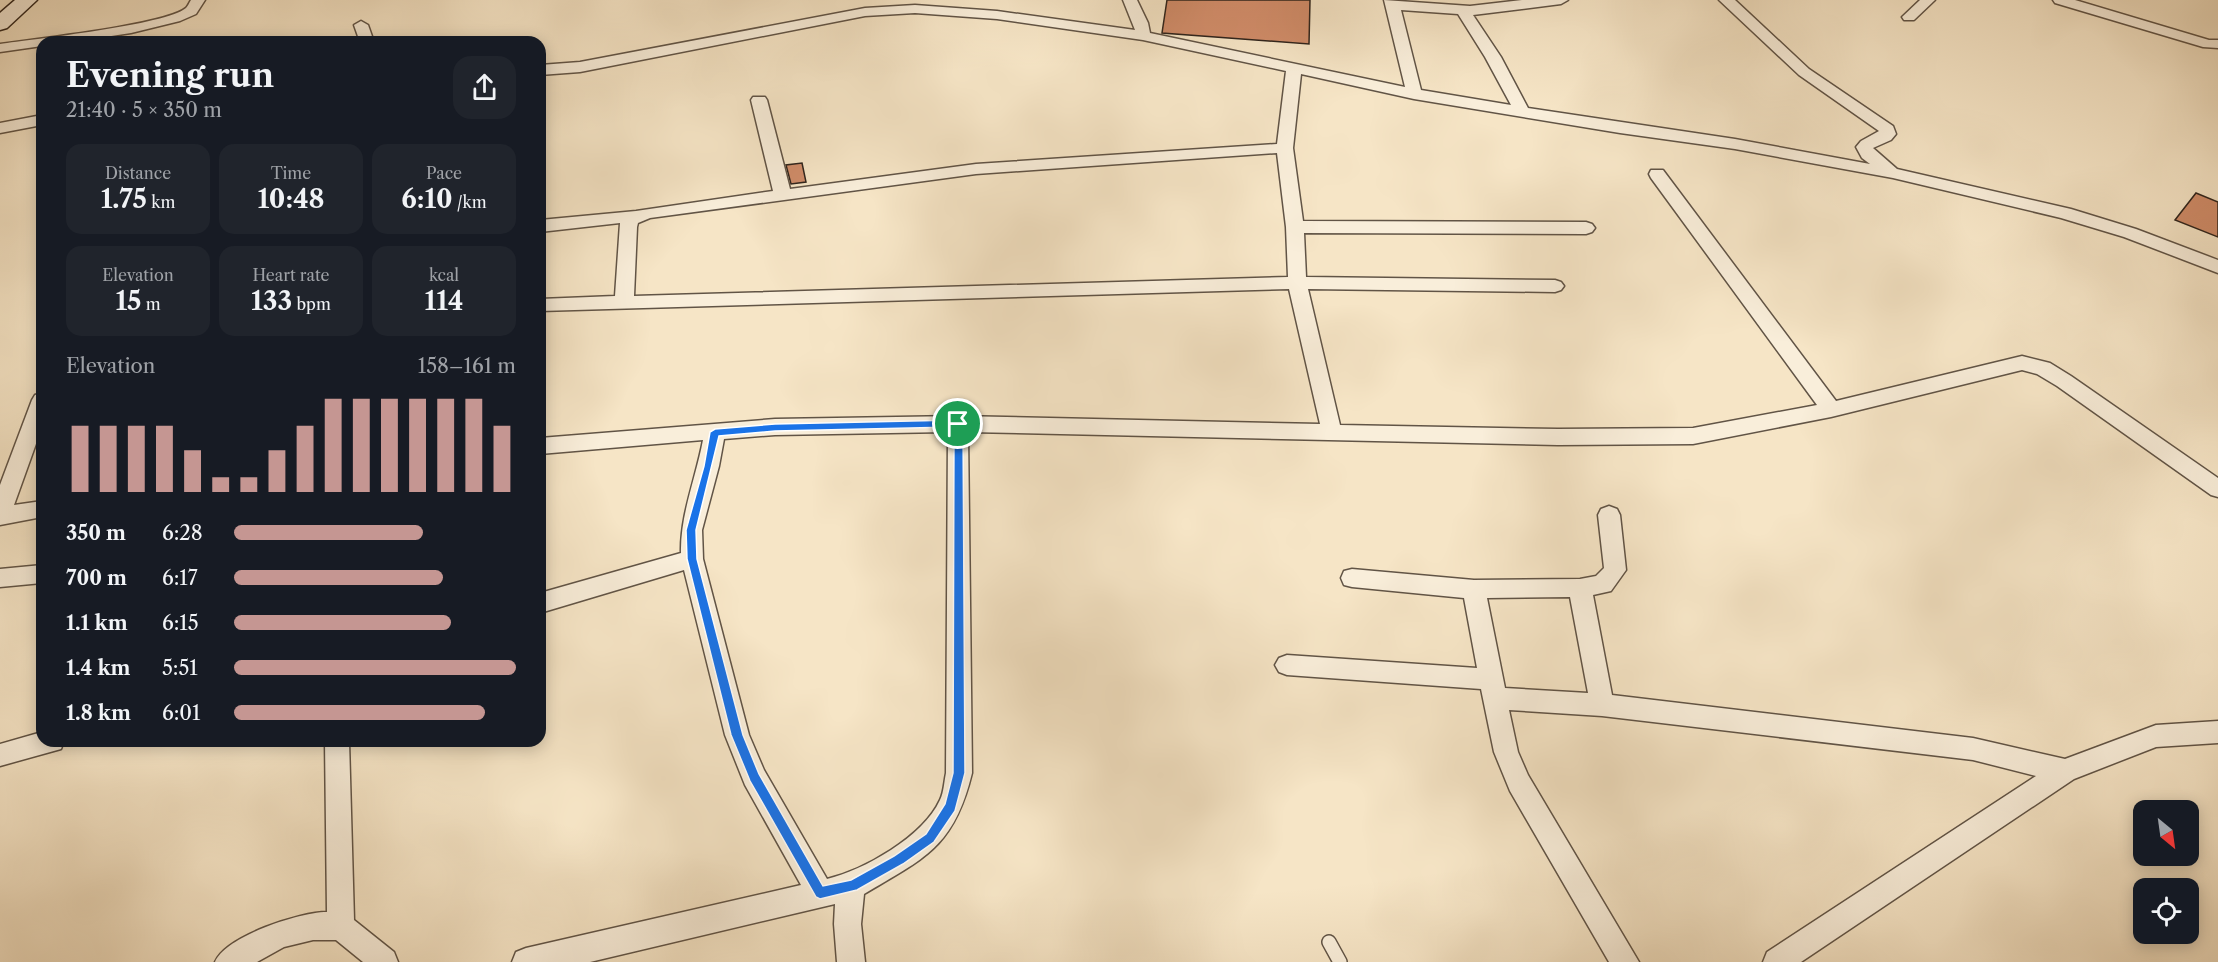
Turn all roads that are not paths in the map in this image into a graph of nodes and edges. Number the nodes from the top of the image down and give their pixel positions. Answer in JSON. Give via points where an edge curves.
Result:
{"nodes":[{"id":1,"x":27,"y":0,"type":"edge"},
{"id":2,"x":198,"y":0,"type":"edge"},
{"id":3,"x":1130,"y":0,"type":"edge"},
{"id":4,"x":1561,"y":0,"type":"edge"},
{"id":5,"x":1726,"y":0,"type":"edge"},
{"id":6,"x":1928,"y":0,"type":"edge"},
{"id":7,"x":2060,"y":0,"type":"edge"},
{"id":8,"x":1392,"y":2,"type":"edge"},
{"id":9,"x":862,"y":6,"type":"edge"},
{"id":10,"x":1470,"y":10,"type":"junction"},
{"id":11,"x":1909,"y":17,"type":"dead end"},
{"id":12,"x":0,"y":24,"type":"edge"},
{"id":13,"x":360,"y":25,"type":"dead end"},
{"id":14,"x":84,"y":36,"type":"edge"},
{"id":15,"x":365,"y":36,"type":"edge"},
{"id":16,"x":1143,"y":36,"type":"junction"},
{"id":17,"x":36,"y":43,"type":"edge"},
{"id":18,"x":2218,"y":44,"type":"edge"},
{"id":19,"x":0,"y":48,"type":"edge"},
{"id":20,"x":546,"y":70,"type":"edge"},
{"id":21,"x":1294,"y":70,"type":"junction"},
{"id":22,"x":1414,"y":94,"type":"junction"},
{"id":23,"x":759,"y":100,"type":"dead end"},
{"id":24,"x":1522,"y":112,"type":"junction"},
{"id":25,"x":36,"y":121,"type":"edge"},
{"id":26,"x":0,"y":128,"type":"edge"},
{"id":27,"x":1285,"y":148,"type":"junction"},
{"id":28,"x":1893,"y":173,"type":"junction"},
{"id":29,"x":1657,"y":174,"type":"dead end"},
{"id":30,"x":783,"y":196,"type":"junction"},
{"id":31,"x":638,"y":216,"type":"junction"},
{"id":32,"x":546,"y":225,"type":"edge"},
{"id":33,"x":1295,"y":226,"type":"junction"},
{"id":34,"x":1586,"y":228,"type":"dead end"},
{"id":35,"x":2218,"y":267,"type":"edge"},
{"id":36,"x":1297,"y":283,"type":"junction"},
{"id":37,"x":1555,"y":286,"type":"dead end"},
{"id":38,"x":624,"y":303,"type":"junction"},
{"id":39,"x":546,"y":305,"type":"edge"},
{"id":40,"x":1831,"y":410,"type":"junction"},
{"id":41,"x":36,"y":416,"type":"edge"},
{"id":42,"x":958,"y":424,"type":"junction"},
{"id":43,"x":715,"y":432,"type":"junction"},
{"id":44,"x":1332,"y":432,"type":"junction"},
{"id":45,"x":546,"y":446,"type":"edge"},
{"id":46,"x":2218,"y":489,"type":"edge"},
{"id":47,"x":36,"y":510,"type":"edge"},
{"id":48,"x":0,"y":515,"type":"edge"},
{"id":49,"x":1609,"y":515,"type":"dead end"},
{"id":50,"x":692,"y":559,"type":"junction"},
{"id":51,"x":36,"y":575,"type":"edge"},
{"id":52,"x":0,"y":578,"type":"edge"},
{"id":53,"x":1352,"y":578,"type":"dead end"},
{"id":54,"x":1580,"y":588,"type":"junction"},
{"id":55,"x":1474,"y":590,"type":"junction"},
{"id":56,"x":546,"y":601,"type":"edge"},
{"id":57,"x":1287,"y":665,"type":"dead end"},
{"id":58,"x":1493,"y":689,"type":"junction"},
{"id":59,"x":1602,"y":705,"type":"junction"},
{"id":60,"x":2218,"y":732,"type":"edge"},
{"id":61,"x":36,"y":745,"type":"edge"},
{"id":62,"x":337,"y":747,"type":"edge"},
{"id":63,"x":0,"y":755,"type":"edge"},
{"id":64,"x":2065,"y":771,"type":"junction"},
{"id":65,"x":853,"y":886,"type":"junction"},
{"id":66,"x":820,"y":893,"type":"junction"},
{"id":67,"x":341,"y":926,"type":"junction"},
{"id":68,"x":1329,"y":942,"type":"dead end"},
{"id":69,"x":229,"y":962,"type":"edge"},
{"id":70,"x":384,"y":962,"type":"edge"},
{"id":71,"x":526,"y":962,"type":"edge"},
{"id":72,"x":851,"y":962,"type":"edge"},
{"id":73,"x":1340,"y":962,"type":"edge"},
{"id":74,"x":1625,"y":962,"type":"edge"},
{"id":75,"x":1777,"y":962,"type":"edge"}],
"edges":[{"from":1,"to":12,"type":"main road"},
{"from":2,"to":14,"type":"street","via":[[191,11],[175,18]]},
{"from":3,"to":16,"type":"street","via":[[1142,23]]},
{"from":4,"to":10,"type":"street"},
{"from":5,"to":28,"type":"street","via":[[1804,72],[1887,129],[1885,137],[1864,147]]},
{"from":6,"to":11,"type":"street"},
{"from":7,"to":18,"type":"street"},
{"from":8,"to":10,"type":"street"},
{"from":8,"to":22,"type":"street"},
{"from":9,"to":16,"type":"street","via":[[987,14]]},
{"from":9,"to":20,"type":"street","via":[[691,47]]},
{"from":10,"to":24,"type":"street","via":[[1466,18],[1493,57]]},
{"from":13,"to":15,"type":"street"},
{"from":16,"to":21,"type":"street"},
{"from":17,"to":19,"type":"street"},
{"from":21,"to":22,"type":"street"},
{"from":21,"to":27,"type":"street"},
{"from":22,"to":24,"type":"street"},
{"from":23,"to":30,"type":"street"},
{"from":24,"to":28,"type":"street"},
{"from":25,"to":26,"type":"street"},
{"from":27,"to":30,"type":"street","via":[[976,169]]},
{"from":27,"to":33,"type":"street"},
{"from":28,"to":35,"type":"street","via":[[2074,215]]},
{"from":29,"to":40,"type":"street"},
{"from":30,"to":31,"type":"street"},
{"from":31,"to":32,"type":"street"},
{"from":31,"to":38,"type":"street","via":[[630,220],[628,227]]},
{"from":33,"to":34,"type":"street"},
{"from":33,"to":36,"type":"street"},
{"from":36,"to":37,"type":"street"},
{"from":36,"to":38,"type":"street"},
{"from":36,"to":44,"type":"street"},
{"from":38,"to":39,"type":"street"},
{"from":40,"to":44,"type":"street","via":[[1693,436]]},
{"from":40,"to":46,"type":"street","via":[[2022,363],[2043,368],[2064,381]]},
{"from":41,"to":48,"type":"street"},
{"from":42,"to":43,"type":"street","via":[[775,427]]},
{"from":42,"to":44,"type":"street"},
{"from":42,"to":65,"type":"street","via":[[959,773],[951,807],[930,838]]},
{"from":43,"to":45,"type":"street"},
{"from":43,"to":50,"type":"street","via":[[691,530]]},
{"from":47,"to":48,"type":"street"},
{"from":49,"to":54,"type":"street","via":[[1615,570],[1603,584]]},
{"from":50,"to":56,"type":"street"},
{"from":50,"to":66,"type":"street","via":[[737,735],[754,777]]},
{"from":51,"to":52,"type":"street"},
{"from":53,"to":55,"type":"street"},
{"from":54,"to":55,"type":"street"},
{"from":54,"to":59,"type":"street"},
{"from":55,"to":58,"type":"street"},
{"from":57,"to":58,"type":"street"},
{"from":58,"to":59,"type":"street"},
{"from":58,"to":74,"type":"street","via":[[1506,752],[1519,783]]},
{"from":59,"to":64,"type":"street","via":[[1973,749]]},
{"from":60,"to":64,"type":"street","via":[[2156,736]]},
{"from":61,"to":63,"type":"street"},
{"from":62,"to":67,"type":"street"},
{"from":64,"to":75,"type":"street"},
{"from":65,"to":66,"type":"street"},
{"from":65,"to":72,"type":"street","via":[[846,920]]},
{"from":66,"to":71,"type":"street"},
{"from":67,"to":69,"type":"street","via":[[313,926],[279,935]]},
{"from":67,"to":70,"type":"street"},
{"from":68,"to":73,"type":"lane"}]}
